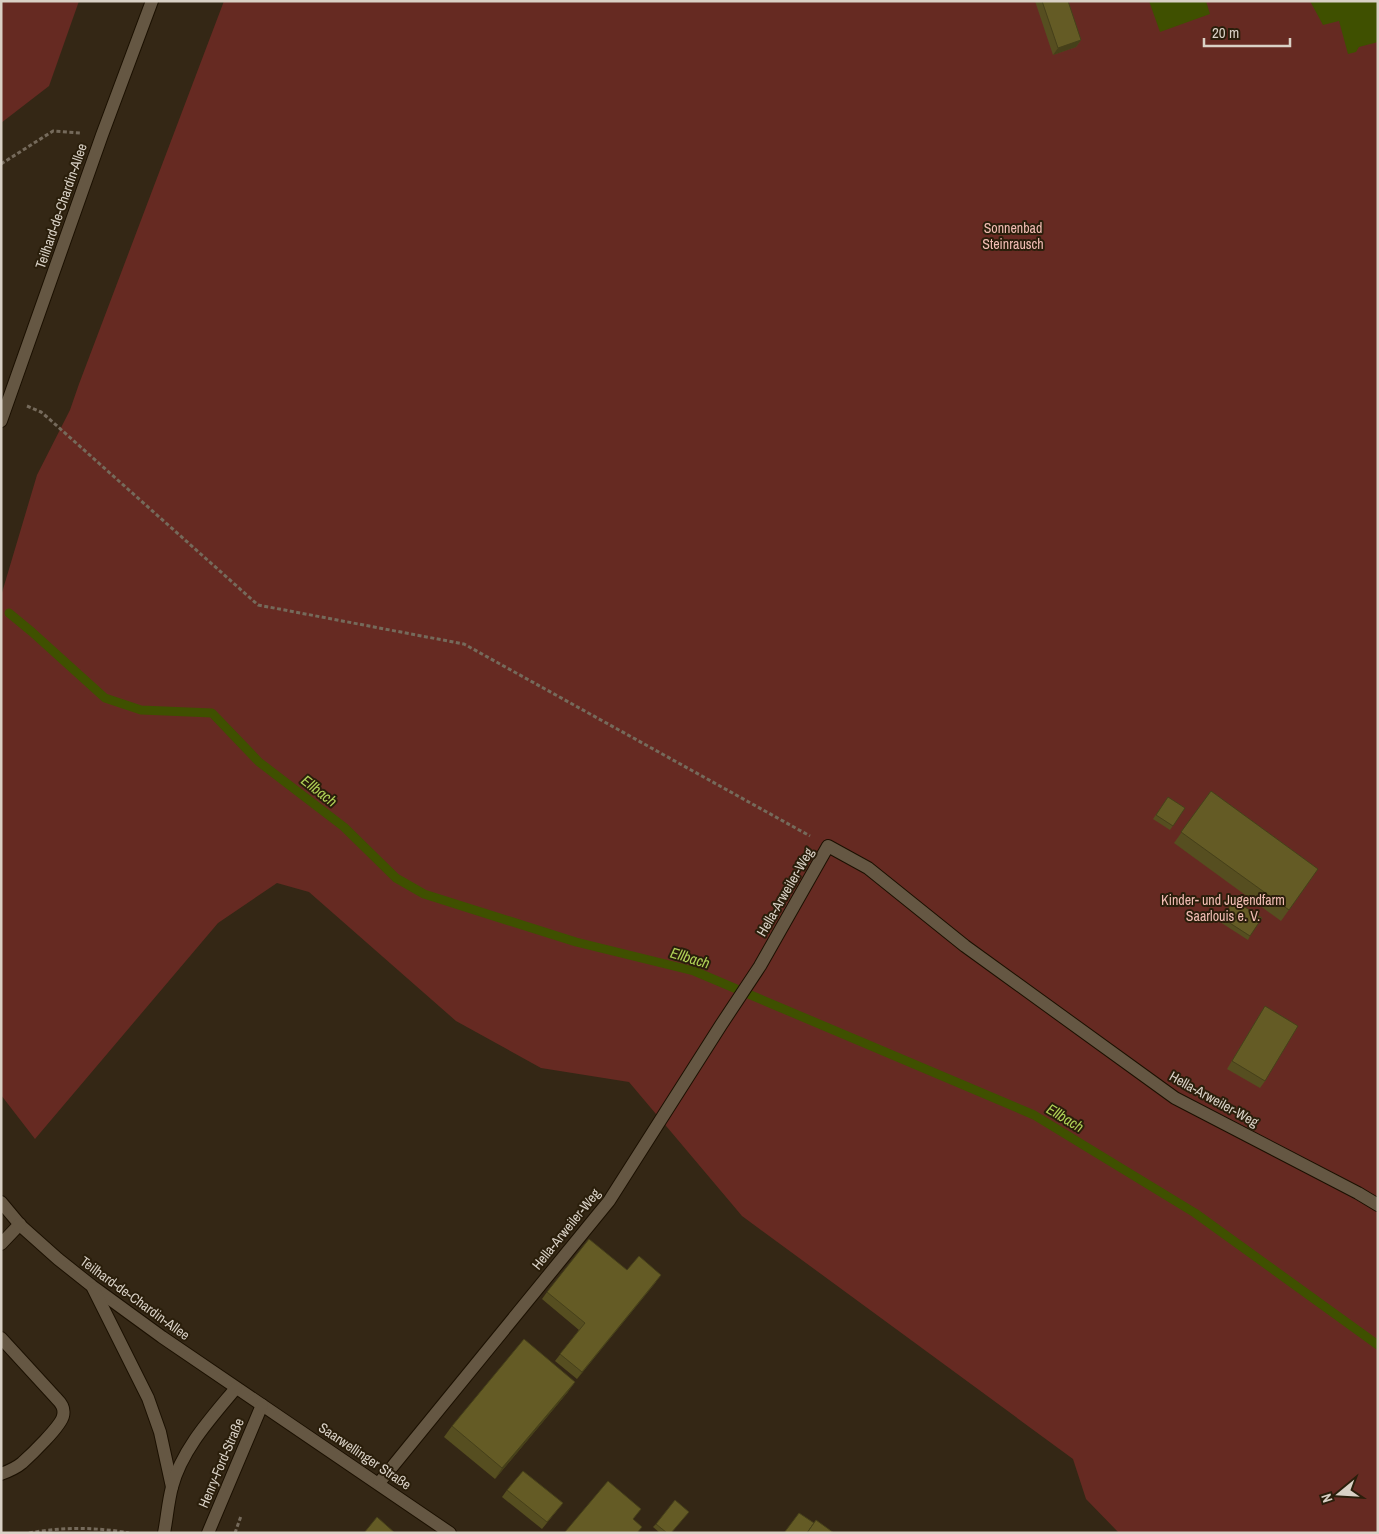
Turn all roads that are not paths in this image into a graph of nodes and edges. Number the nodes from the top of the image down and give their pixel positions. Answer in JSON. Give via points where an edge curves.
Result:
{"nodes":[{"id":1,"x":152,"y":1,"type":"edge"},
{"id":2,"x":1,"y":421,"type":"edge"},
{"id":3,"x":1,"y":1202,"type":"edge"},
{"id":4,"x":1378,"y":1204,"type":"edge"},
{"id":5,"x":20,"y":1224,"type":"junction"},
{"id":6,"x":1,"y":1244,"type":"edge"},
{"id":7,"x":92,"y":1286,"type":"junction"},
{"id":8,"x":1,"y":1338,"type":"edge"},
{"id":9,"x":236,"y":1388,"type":"junction"},
{"id":10,"x":262,"y":1406,"type":"junction"},
{"id":11,"x":1,"y":1474,"type":"edge"},
{"id":12,"x":379,"y":1483,"type":"junction"},
{"id":13,"x":172,"y":1487,"type":"junction"},
{"id":14,"x":164,"y":1533,"type":"edge"},
{"id":15,"x":208,"y":1533,"type":"edge"},
{"id":16,"x":450,"y":1533,"type":"edge"}],
"edges":[{"from":1,"to":2,"type":"street","name":"Teilhard-de-Chardin-Allee"},
{"from":3,"to":5,"type":"street","name":"Teilhard-de-Chardin-Allee"},
{"from":4,"to":12,"type":"street","name":"Hella-Arweiler-Weg","via":[[1175,1098],[965,946],[868,868],[828,846],[760,966],[609,1201]]},
{"from":5,"to":6,"type":"street"},
{"from":5,"to":7,"type":"street","name":"Teilhard-de-Chardin-Allee"},
{"from":7,"to":9,"type":"street","name":"Teilhard-de-Chardin-Allee"},
{"from":7,"to":13,"type":"street","via":[[148,1398],[160,1432]]},
{"from":8,"to":11,"type":"street","via":[[64,1410],[58,1427],[28,1457],[11,1471]]},
{"from":9,"to":10,"type":"street","name":"Teilhard-de-Chardin-Allee"},
{"from":9,"to":13,"type":"street","name":"Henry-Ford-Straße","via":[[186,1452]]},
{"from":10,"to":12,"type":"street","name":"Saarwellinger Straße"},
{"from":10,"to":15,"type":"street","name":"Henry-Ford-Straße"},
{"from":12,"to":16,"type":"street","name":"Saarwellinger Straße"},
{"from":13,"to":14,"type":"street","name":"Henry-Ford-Straße"}]}
